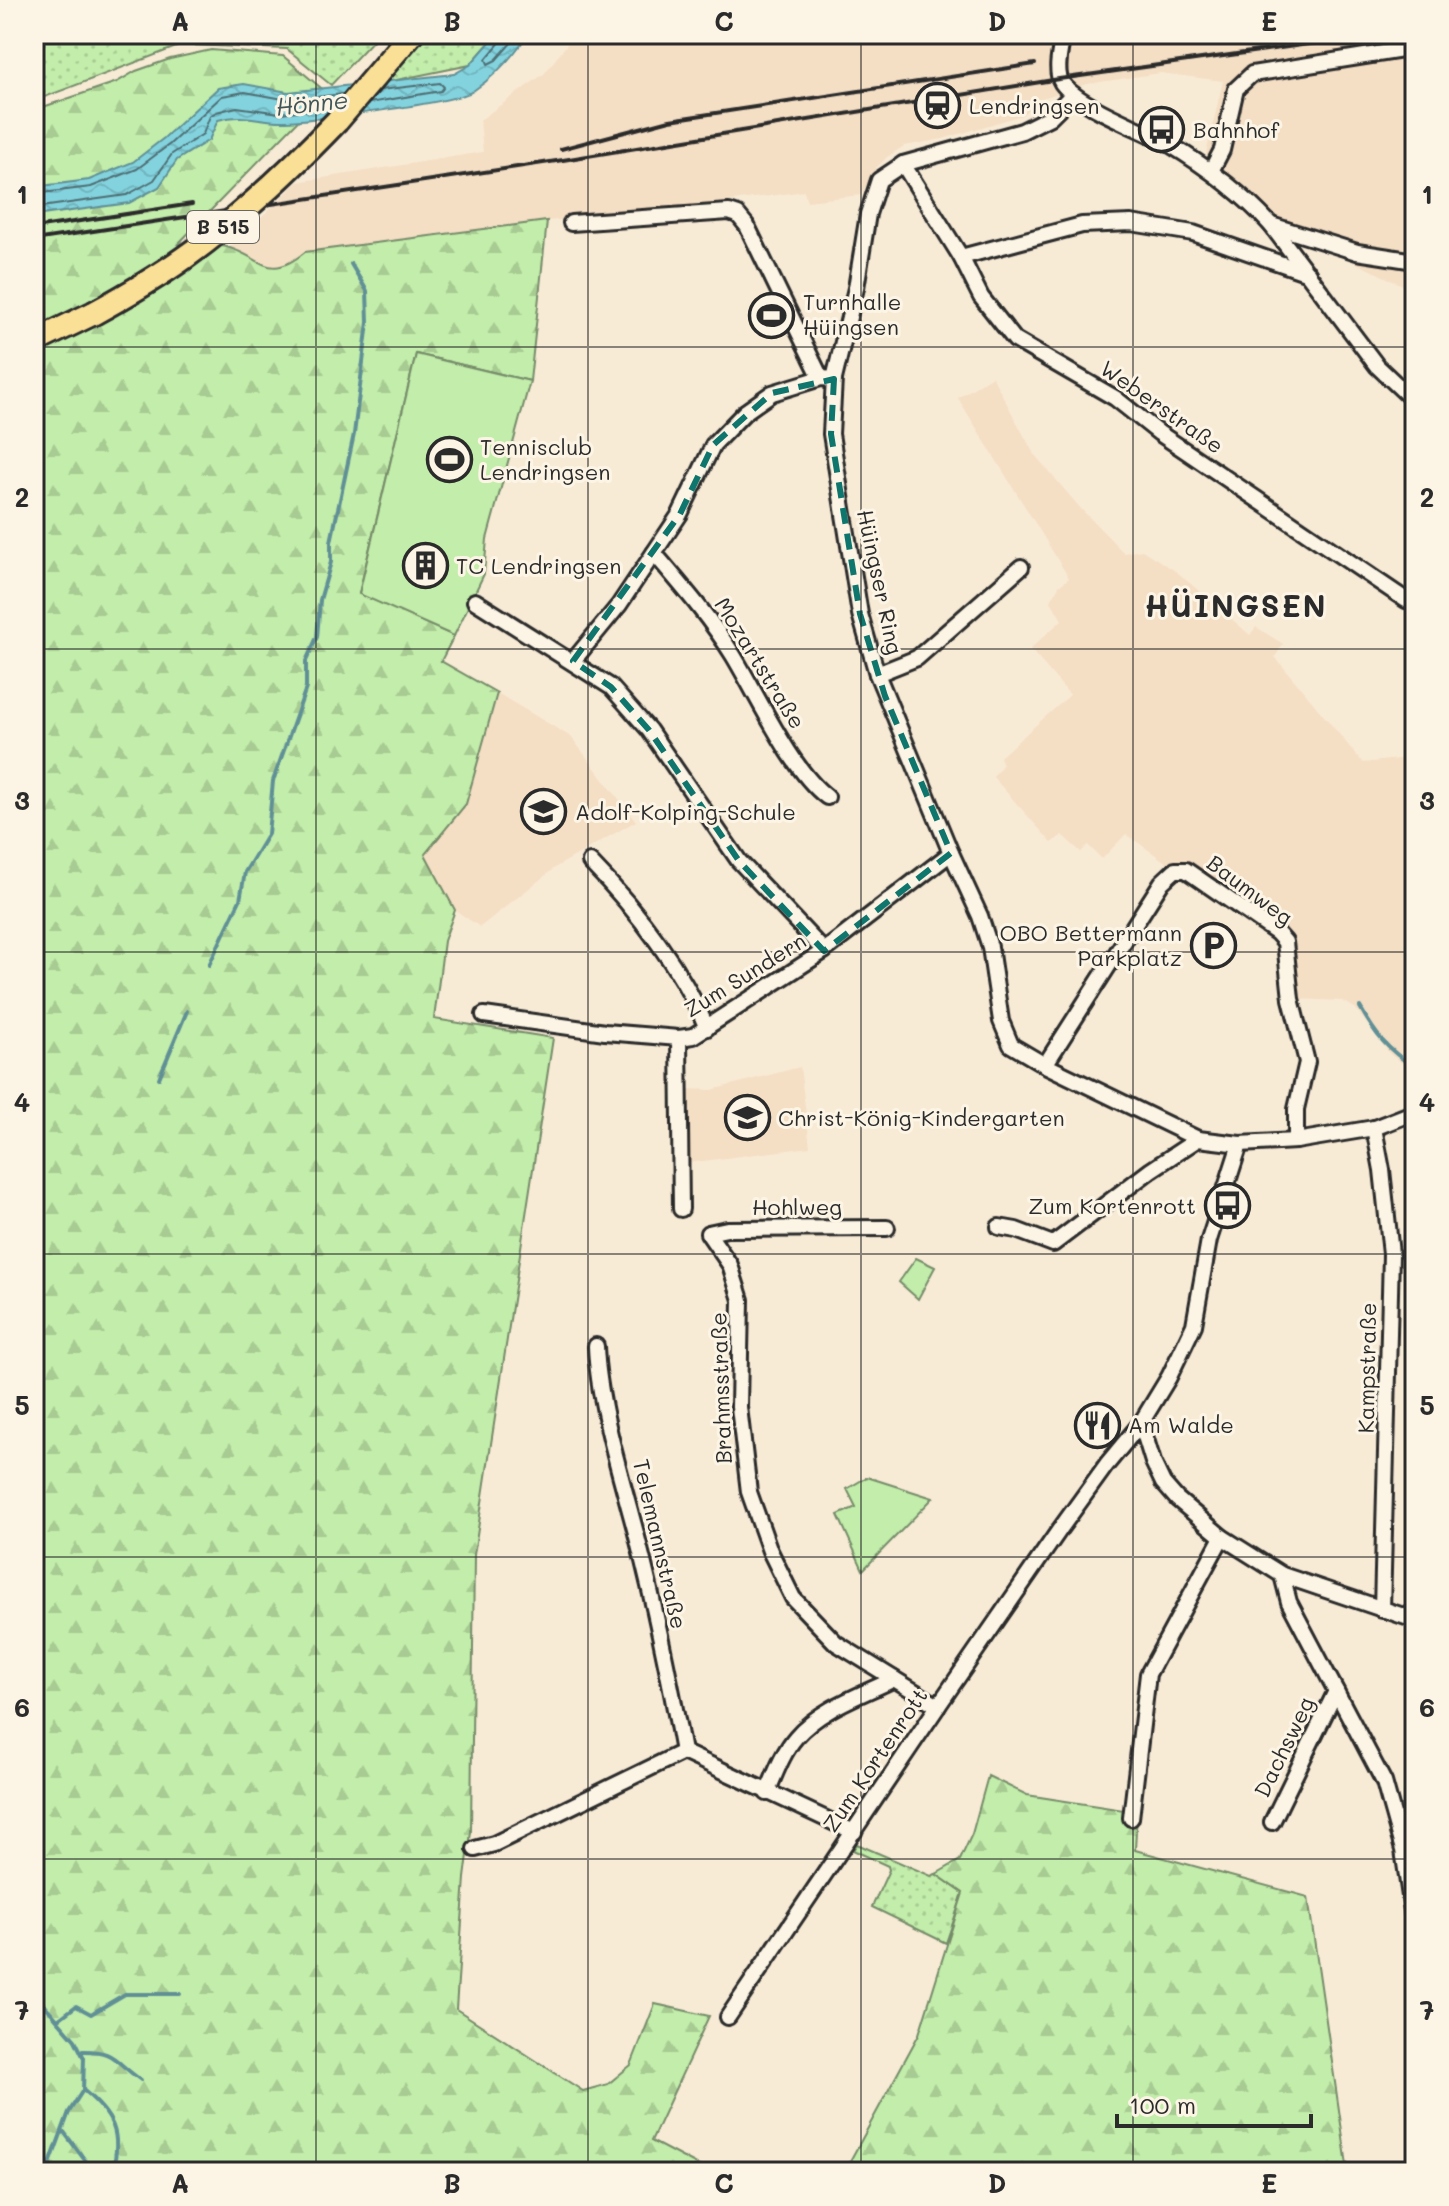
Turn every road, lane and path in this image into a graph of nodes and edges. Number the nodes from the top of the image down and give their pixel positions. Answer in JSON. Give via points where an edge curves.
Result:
{"nodes":[{"id":1,"x":411,"y":34,"type":"edge"},
{"id":2,"x":1063,"y":34,"type":"edge"},
{"id":3,"x":1415,"y":48,"type":"edge"},
{"id":4,"x":1073,"y":94,"type":"junction"},
{"id":5,"x":903,"y":164,"type":"junction"},
{"id":6,"x":1211,"y":171,"type":"junction"},
{"id":7,"x":571,"y":223,"type":"dead end"},
{"id":8,"x":1271,"y":225,"type":"junction"},
{"id":9,"x":961,"y":257,"type":"junction"},
{"id":10,"x":1415,"y":261,"type":"edge"},
{"id":11,"x":1308,"y":273,"type":"junction"},
{"id":12,"x":34,"y":342,"type":"edge"},
{"id":13,"x":827,"y":378,"type":"junction"},
{"id":14,"x":1415,"y":402,"type":"edge"},
{"id":15,"x":654,"y":553,"type":"junction"},
{"id":16,"x":1021,"y":567,"type":"dead end"},
{"id":17,"x":1415,"y":594,"type":"edge"},
{"id":18,"x":475,"y":601,"type":"dead end"},
{"id":19,"x":573,"y":661,"type":"junction"},
{"id":20,"x":877,"y":674,"type":"junction"},
{"id":21,"x":827,"y":797,"type":"dead end"},
{"id":22,"x":951,"y":853,"type":"junction"},
{"id":23,"x":590,"y":862,"type":"dead end"},
{"id":24,"x":824,"y":951,"type":"junction"},
{"id":25,"x":484,"y":1015,"type":"dead end"},
{"id":26,"x":707,"y":1028,"type":"junction"},
{"id":27,"x":679,"y":1038,"type":"junction"},
{"id":28,"x":1045,"y":1065,"type":"junction"},
{"id":29,"x":1415,"y":1112,"type":"edge"},
{"id":30,"x":1374,"y":1128,"type":"junction"},
{"id":31,"x":1198,"y":1139,"type":"junction"},
{"id":32,"x":1296,"y":1141,"type":"junction"},
{"id":33,"x":1240,"y":1144,"type":"junction"},
{"id":34,"x":681,"y":1209,"type":"dead end"},
{"id":35,"x":999,"y":1227,"type":"dead end"},
{"id":36,"x":887,"y":1228,"type":"dead end"},
{"id":37,"x":708,"y":1233,"type":"joint"},
{"id":38,"x":596,"y":1346,"type":"dead end"},
{"id":39,"x":1141,"y":1423,"type":"junction"},
{"id":40,"x":1222,"y":1537,"type":"junction"},
{"id":41,"x":1282,"y":1575,"type":"junction"},
{"id":42,"x":1382,"y":1610,"type":"junction"},
{"id":43,"x":1415,"y":1620,"type":"edge"},
{"id":44,"x":894,"y":1679,"type":"junction"},
{"id":45,"x":1336,"y":1691,"type":"junction"},
{"id":46,"x":938,"y":1706,"type":"junction"},
{"id":47,"x":683,"y":1752,"type":"junction"},
{"id":48,"x":767,"y":1793,"type":"junction"},
{"id":49,"x":1131,"y":1818,"type":"dead end"},
{"id":50,"x":1272,"y":1822,"type":"dead end"},
{"id":51,"x":854,"y":1832,"type":"junction"},
{"id":52,"x":475,"y":1849,"type":"dead end"},
{"id":53,"x":1415,"y":1930,"type":"edge"},
{"id":54,"x":728,"y":2017,"type":"dead end"}],
"edges":[{"from":1,"to":12,"type":"main road","number":"B 515","bridge":true,"via":[[327,131],[234,219],[185,258]]},
{"from":2,"to":4,"type":"street","via":[[1059,79]]},
{"from":3,"to":6,"type":"street","via":[[1252,74],[1236,89],[1222,150]]},
{"from":4,"to":5,"type":"street","name":"Hüingser Ring","via":[[1050,117],[1022,131]]},
{"from":4,"to":6,"type":"street"},
{"from":5,"to":9,"type":"street","name":"Weberstraße"},
{"from":5,"to":13,"type":"street","name":"Hüingser Ring","via":[[879,180],[856,288]]},
{"from":6,"to":8,"type":"street"},
{"from":7,"to":13,"type":"street","via":[[738,215]]},
{"from":8,"to":10,"type":"street","via":[[1357,252]]},
{"from":8,"to":11,"type":"street"},
{"from":9,"to":11,"type":"street","via":[[1082,225],[1131,223],[1193,233]]},
{"from":9,"to":17,"type":"street","name":"Weberstraße","via":[[981,297],[1015,340],[1115,398],[1406,600]]},
{"from":11,"to":14,"type":"street","via":[[1377,366]]},
{"from":13,"to":15,"type":"street","via":[[772,393],[745,412],[713,445],[692,492]]},
{"from":13,"to":20,"type":"street","name":"Hüingser Ring","via":[[839,491],[860,614]]},
{"from":15,"to":19,"type":"street"},
{"from":15,"to":21,"type":"street","name":"Mozartstraße","via":[[698,604],[806,780]]},
{"from":16,"to":20,"type":"street","via":[[917,658]]},
{"from":18,"to":19,"type":"street"},
{"from":19,"to":24,"type":"street","via":[[611,687],[649,730],[739,861]]},
{"from":20,"to":22,"type":"street","name":"Hüingser Ring"},
{"from":22,"to":24,"type":"street","name":"Zum Sundern"},
{"from":22,"to":28,"type":"street","name":"Hüingser Ring","via":[[990,947],[1003,1029],[1011,1045]]},
{"from":23,"to":26,"type":"street","via":[[624,897],[664,953]]},
{"from":24,"to":26,"type":"street","name":"Zum Sundern"},
{"from":25,"to":27,"type":"street","name":"Zum Sundern"},
{"from":26,"to":27,"type":"street","name":"Zum Sundern"},
{"from":27,"to":34,"type":"street"},
{"from":28,"to":31,"type":"street","name":"Hüingser Ring"},
{"from":28,"to":32,"type":"street","name":"Baumweg","via":[[1167,875],[1186,870],[1285,942],[1291,999],[1307,1062],[1296,1109]]},
{"from":29,"to":30,"type":"street","name":"Hüingser Ring"},
{"from":30,"to":32,"type":"street","name":"Hüingser Ring"},
{"from":30,"to":42,"type":"street","name":"Kampstraße","via":[[1391,1254]]},
{"from":31,"to":33,"type":"street","name":"Hüingser Ring"},
{"from":31,"to":35,"type":"street","via":[[1053,1244]]},
{"from":32,"to":33,"type":"street","name":"Hüingser Ring"},
{"from":33,"to":39,"type":"street","name":"Zum Kortenrott","via":[[1209,1240],[1194,1325]]},
{"from":36,"to":37,"type":"street","name":"Hohlweg"},
{"from":37,"to":44,"type":"street","name":"Brahmsstraße","via":[[730,1265],[741,1300],[744,1467],[770,1551],[793,1598],[836,1643]]},
{"from":38,"to":47,"type":"street","name":"Telemannstraße"},
{"from":39,"to":40,"type":"street","via":[[1163,1483]]},
{"from":39,"to":46,"type":"street","name":"Zum Kortenrott","via":[[1060,1529]]},
{"from":40,"to":41,"type":"street"},
{"from":40,"to":49,"type":"street","via":[[1148,1674]]},
{"from":41,"to":42,"type":"street"},
{"from":41,"to":45,"type":"street","via":[[1289,1602]]},
{"from":42,"to":43,"type":"street"},
{"from":44,"to":46,"type":"street","name":"Brahmsstraße"},
{"from":44,"to":48,"type":"street","via":[[812,1723],[796,1738]]},
{"from":45,"to":50,"type":"street","name":"Dachsweg"},
{"from":45,"to":53,"type":"street","via":[[1384,1782],[1403,1850]]},
{"from":46,"to":51,"type":"street","name":"Zum Kortenrott"},
{"from":47,"to":48,"type":"street"},
{"from":47,"to":52,"type":"street"},
{"from":48,"to":51,"type":"street"},
{"from":51,"to":54,"type":"street","name":"Zum Kortenrott"}]}
